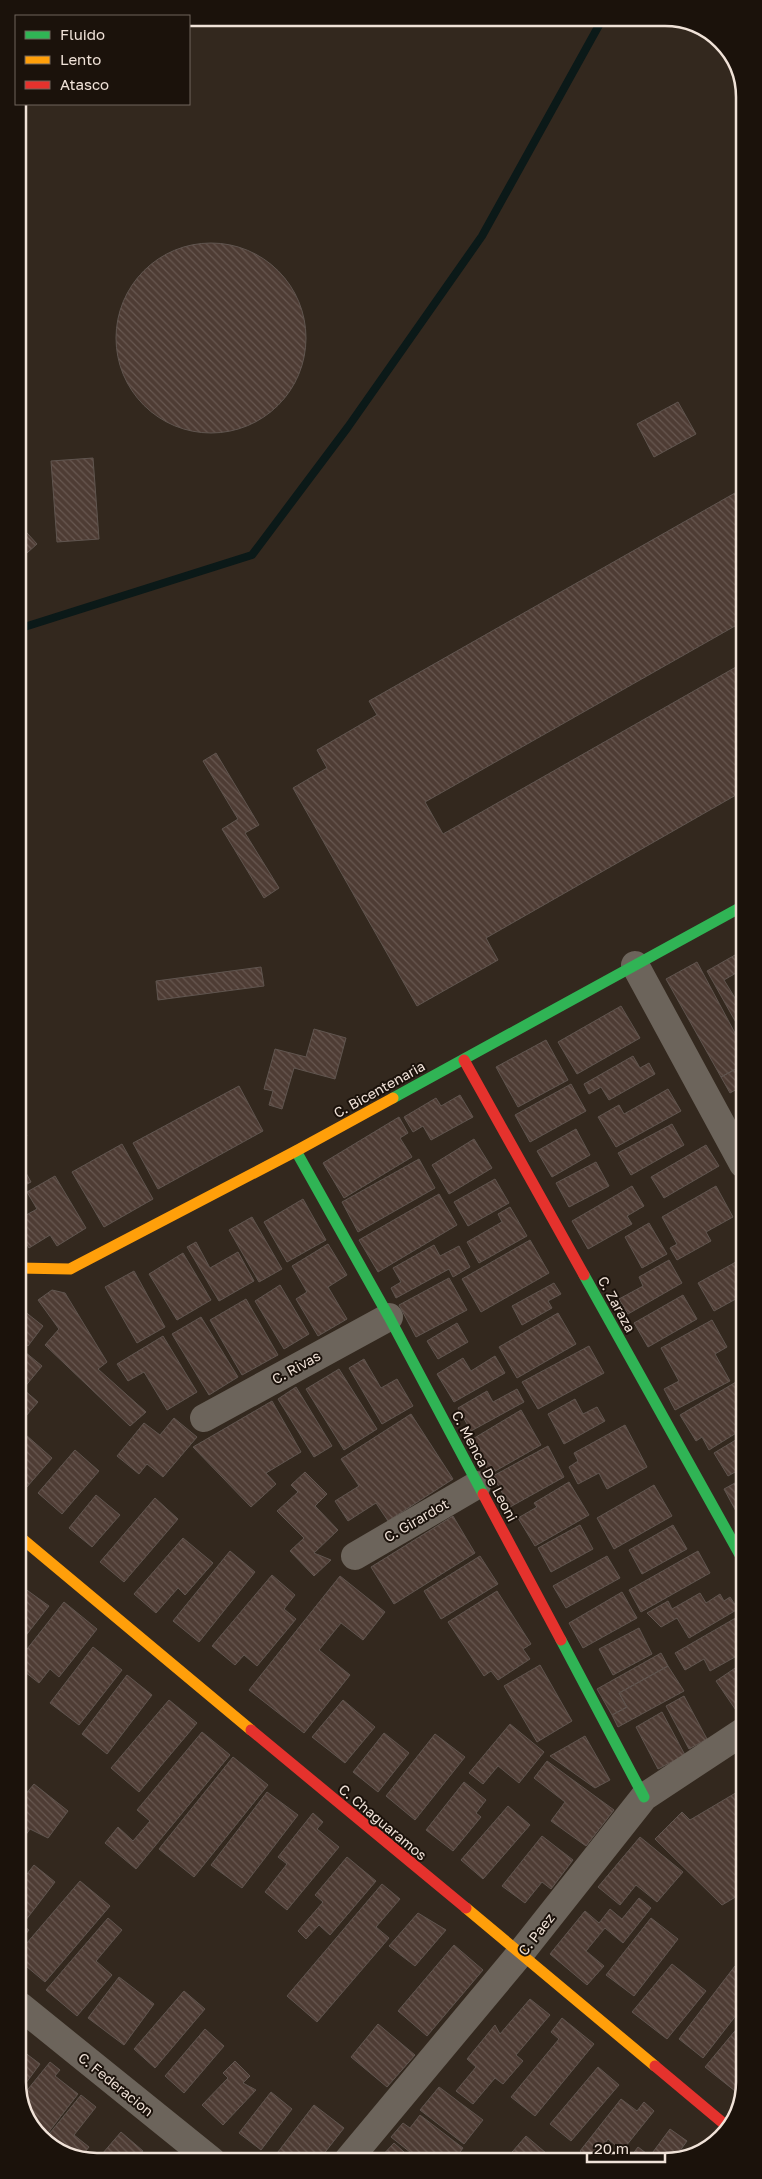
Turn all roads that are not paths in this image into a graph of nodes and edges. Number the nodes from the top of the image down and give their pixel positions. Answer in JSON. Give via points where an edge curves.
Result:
{"nodes":[{"id":1,"x":736,"y":910,"type":"edge"},
{"id":2,"x":636,"y":965,"type":"junction"},
{"id":3,"x":464,"y":1060,"type":"junction"},
{"id":4,"x":736,"y":1151,"type":"edge"},
{"id":5,"x":296,"y":1152,"type":"junction"},
{"id":6,"x":26,"y":1268,"type":"edge"},
{"id":7,"x":389,"y":1317,"type":"junction"},
{"id":8,"x":204,"y":1418,"type":"dead end"},
{"id":9,"x":477,"y":1485,"type":"junction"},
{"id":10,"x":26,"y":1542,"type":"edge"},
{"id":11,"x":736,"y":1548,"type":"edge"},
{"id":12,"x":355,"y":1556,"type":"dead end"},
{"id":13,"x":736,"y":1736,"type":"edge"},
{"id":14,"x":644,"y":1797,"type":"junction"},
{"id":15,"x":519,"y":1955,"type":"junction"},
{"id":16,"x":26,"y":2011,"type":"edge"},
{"id":17,"x":722,"y":2123,"type":"edge"},
{"id":18,"x":202,"y":2153,"type":"edge"},
{"id":19,"x":354,"y":2153,"type":"edge"}],
"edges":[{"from":1,"to":2,"type":"street","name":"C. Bicentenaria"},
{"from":2,"to":3,"type":"street","name":"C. Bicentenaria"},
{"from":2,"to":4,"type":"street"},
{"from":3,"to":5,"type":"street","name":"C. Bicentenaria"},
{"from":3,"to":11,"type":"street","name":"C. Zaraza"},
{"from":5,"to":6,"type":"street","name":"C. Bicentenaria","via":[[70,1268]]},
{"from":5,"to":7,"type":"street","name":"C. Menca De Leoni"},
{"from":7,"to":8,"type":"street","name":"C. Rivas"},
{"from":7,"to":9,"type":"street","name":"C. Menca De Leoni"},
{"from":9,"to":12,"type":"street","name":"C. Girardot"},
{"from":9,"to":14,"type":"street","name":"C. Menca De Leoni"},
{"from":10,"to":15,"type":"street","name":"C. Chaguaramos"},
{"from":13,"to":14,"type":"street","name":"C. Paez"},
{"from":14,"to":15,"type":"street","name":"C. Paez"},
{"from":15,"to":17,"type":"street","name":"C. Chaguaramos"},
{"from":15,"to":19,"type":"street","name":"C. Paez"},
{"from":16,"to":18,"type":"street","name":"C. Federacion"}]}
